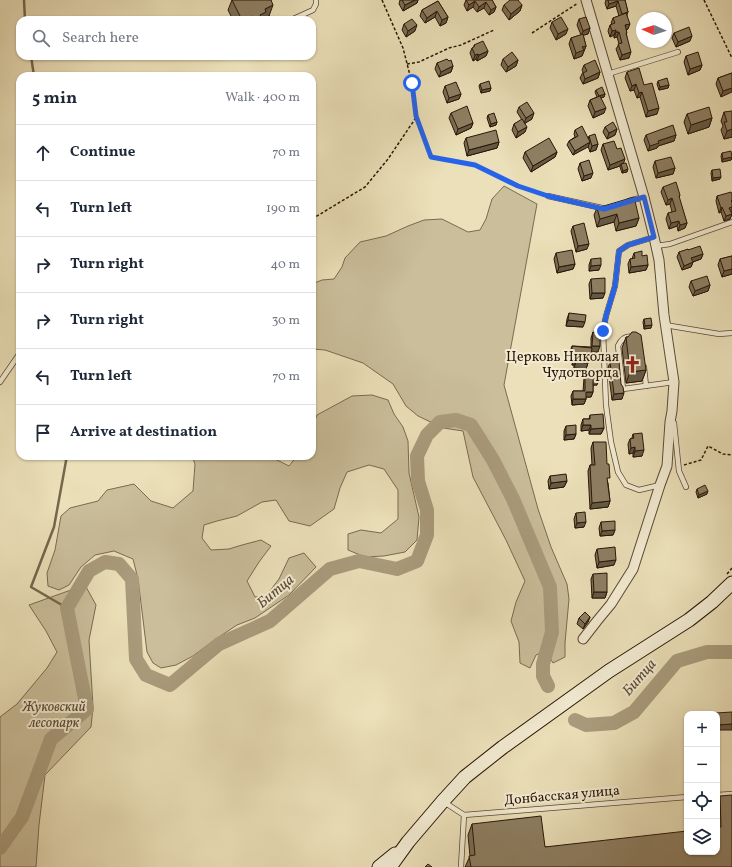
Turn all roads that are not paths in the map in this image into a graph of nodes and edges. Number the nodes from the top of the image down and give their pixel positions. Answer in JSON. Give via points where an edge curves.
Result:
{"nodes":[{"id":1,"x":316,"y":0,"type":"edge"},
{"id":2,"x":586,"y":0,"type":"edge"},
{"id":3,"x":300,"y":16,"type":"edge"},
{"id":4,"x":678,"y":52,"type":"dead end"},
{"id":5,"x":608,"y":74,"type":"junction"},
{"id":6,"x":548,"y":196,"type":"road end"},
{"id":7,"x":644,"y":197,"type":"junction"},
{"id":8,"x":624,"y":203,"type":"edge"},
{"id":9,"x":611,"y":207,"type":"edge"},
{"id":10,"x":732,"y":222,"type":"edge"},
{"id":11,"x":655,"y":241,"type":"junction"},
{"id":12,"x":665,"y":325,"type":"junction"},
{"id":13,"x":732,"y":333,"type":"edge"},
{"id":14,"x":638,"y":340,"type":"edge"},
{"id":15,"x":16,"y":359,"type":"edge"},
{"id":16,"x":643,"y":362,"type":"edge"},
{"id":17,"x":0,"y":382,"type":"edge"},
{"id":18,"x":674,"y":382,"type":"junction"},
{"id":19,"x":646,"y":386,"type":"junction"},
{"id":20,"x":672,"y":411,"type":"junction"},
{"id":21,"x":660,"y":485,"type":"junction"},
{"id":22,"x":686,"y":487,"type":"dead end"},
{"id":23,"x":732,"y":583,"type":"edge"},
{"id":24,"x":583,"y":639,"type":"dead end"},
{"id":25,"x":732,"y":794,"type":"edge"},
{"id":26,"x":720,"y":795,"type":"edge"},
{"id":27,"x":684,"y":797,"type":"edge"},
{"id":28,"x":443,"y":801,"type":"junction"},
{"id":29,"x":464,"y":815,"type":"junction"},
{"id":30,"x":408,"y":842,"type":"junction"},
{"id":31,"x":379,"y":867,"type":"edge"},
{"id":32,"x":390,"y":867,"type":"edge"},
{"id":33,"x":460,"y":867,"type":"edge"}],
"edges":[{"from":1,"to":3,"type":"lane","via":[[313,10]]},
{"from":2,"to":5,"type":"street"},
{"from":4,"to":5,"type":"lane"},
{"from":5,"to":7,"type":"street"},
{"from":6,"to":9,"type":"lane","via":[[604,209]]},
{"from":7,"to":8,"type":"lane"},
{"from":7,"to":11,"type":"street"},
{"from":10,"to":11,"type":"lane","via":[[670,244]]},
{"from":11,"to":12,"type":"street"},
{"from":11,"to":21,"type":"lane","via":[[628,245],[619,251],[615,286],[603,331],[606,405],[618,472],[626,485],[639,490]]},
{"from":12,"to":13,"type":"lane","via":[[719,334]]},
{"from":12,"to":18,"type":"street"},
{"from":14,"to":19,"type":"lane","via":[[624,338],[618,346],[623,389]]},
{"from":15,"to":17,"type":"lane"},
{"from":16,"to":19,"type":"lane"},
{"from":18,"to":19,"type":"lane"},
{"from":18,"to":20,"type":"street"},
{"from":20,"to":21,"type":"street","via":[[667,466]]},
{"from":20,"to":22,"type":"lane","via":[[679,471]]},
{"from":21,"to":24,"type":"street","via":[[634,569],[611,604]]},
{"from":23,"to":28,"type":"street","via":[[689,620],[609,671],[504,747],[465,777]]},
{"from":25,"to":26,"type":"lane"},
{"from":27,"to":29,"type":"lane","name":"Донбасская улица"},
{"from":28,"to":29,"type":"lane"},
{"from":28,"to":30,"type":"street"},
{"from":29,"to":33,"type":"lane"},
{"from":30,"to":31,"type":"street"},
{"from":30,"to":32,"type":"street"}]}
